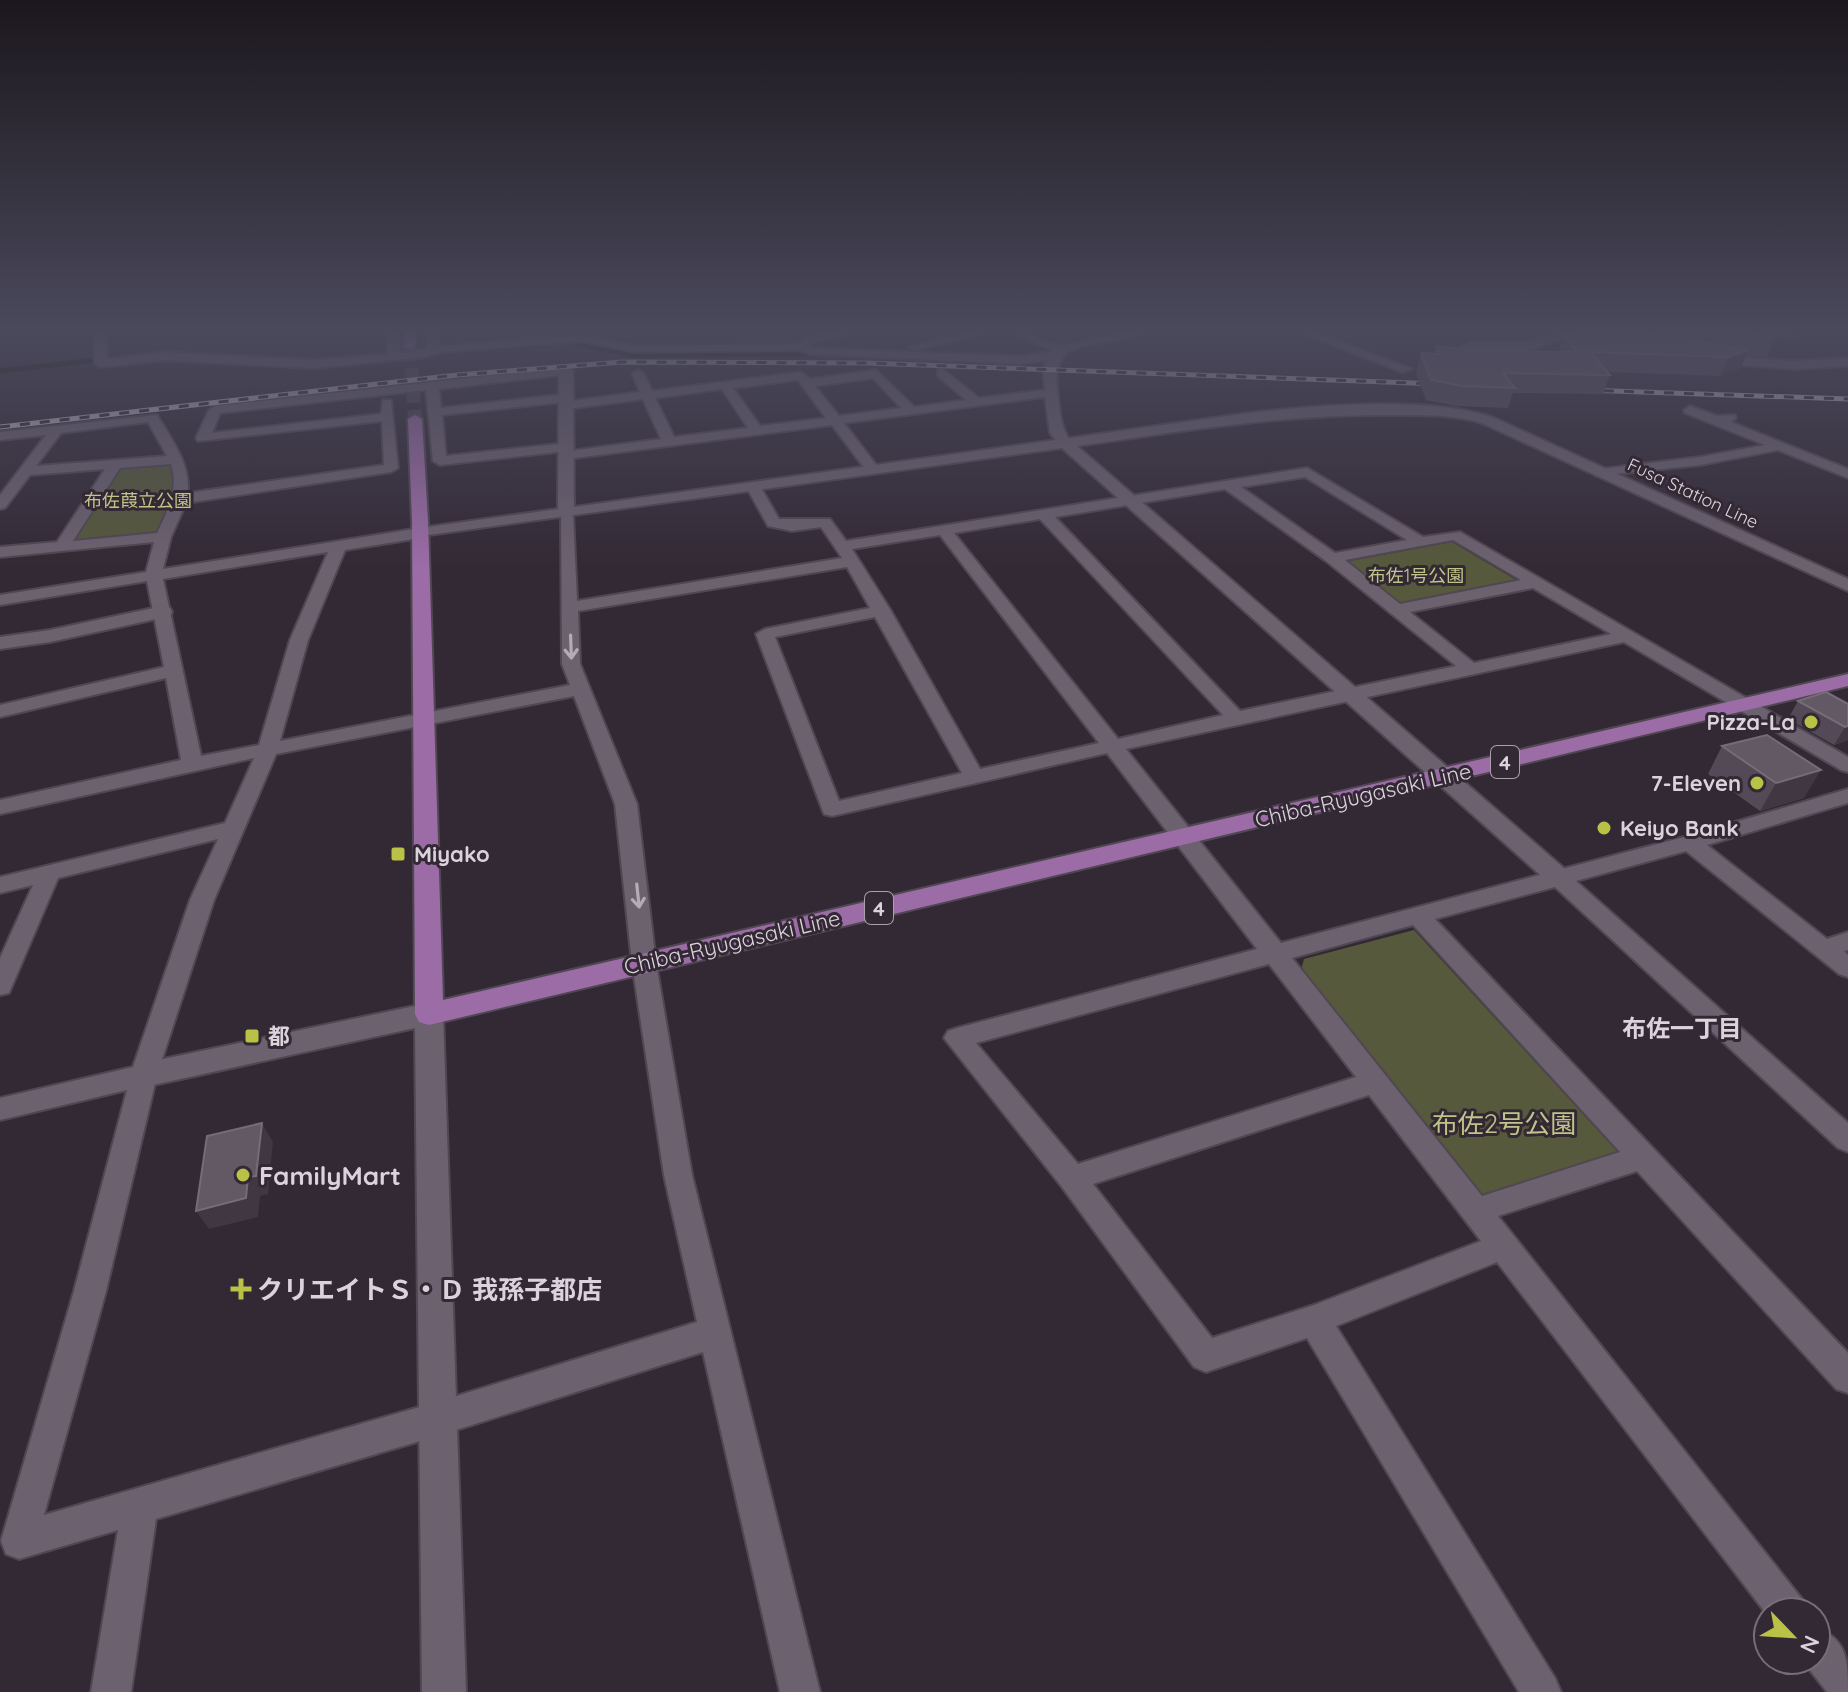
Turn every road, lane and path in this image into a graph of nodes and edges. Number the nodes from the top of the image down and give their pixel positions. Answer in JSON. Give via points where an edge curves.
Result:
{"nodes":[{"id":1,"x":224,"y":409,"type":"edge"},
{"id":2,"x":386,"y":409,"type":"edge"},
{"id":3,"x":435,"y":409,"type":"tunnel mouth"},
{"id":4,"x":475,"y":409,"type":"edge"},
{"id":5,"x":567,"y":409,"type":"edge"},
{"id":6,"x":654,"y":409,"type":"edge"},
{"id":7,"x":742,"y":409,"type":"edge"},
{"id":8,"x":827,"y":409,"type":"edge"},
{"id":9,"x":928,"y":409,"type":"edge"},
{"id":10,"x":1053,"y":409,"type":"edge"},
{"id":11,"x":1690,"y":410,"type":"dead end"},
{"id":12,"x":911,"y":411,"type":"joint"},
{"id":13,"x":435,"y":412,"type":"junction"},
{"id":14,"x":386,"y":417,"type":"junction"},
{"id":15,"x":1744,"y":417,"type":"dead end"},
{"id":16,"x":415,"y":419,"type":"tunnel mouth"},
{"id":17,"x":1716,"y":420,"type":"junction"},
{"id":18,"x":836,"y":421,"type":"junction"},
{"id":19,"x":56,"y":430,"type":"junction"},
{"id":20,"x":757,"y":431,"type":"junction"},
{"id":21,"x":0,"y":436,"type":"edge"},
{"id":22,"x":669,"y":442,"type":"junction"},
{"id":23,"x":1065,"y":443,"type":"junction"},
{"id":24,"x":1779,"y":446,"type":"junction"},
{"id":25,"x":567,"y":451,"type":"junction"},
{"id":26,"x":176,"y":459,"type":"junction"},
{"id":27,"x":116,"y":463,"type":"junction"},
{"id":28,"x":873,"y":470,"type":"junction"},
{"id":29,"x":25,"y":471,"type":"junction"},
{"id":30,"x":1601,"y":473,"type":"junction"},
{"id":31,"x":1848,"y":474,"type":"edge"},
{"id":32,"x":1227,"y":484,"type":"junction"},
{"id":33,"x":754,"y":488,"type":"junction"},
{"id":34,"x":180,"y":499,"type":"junction"},
{"id":35,"x":1129,"y":499,"type":"junction"},
{"id":36,"x":0,"y":505,"type":"edge"},
{"id":37,"x":566,"y":513,"type":"junction"},
{"id":38,"x":1044,"y":514,"type":"junction"},
{"id":39,"x":944,"y":530,"type":"junction"},
{"id":40,"x":420,"y":533,"type":"junction"},
{"id":41,"x":163,"y":537,"type":"junction"},
{"id":42,"x":1421,"y":542,"type":"junction"},
{"id":43,"x":62,"y":546,"type":"junction"},
{"id":44,"x":338,"y":547,"type":"junction"},
{"id":45,"x":0,"y":552,"type":"edge"},
{"id":46,"x":847,"y":554,"type":"junction"},
{"id":47,"x":1332,"y":558,"type":"junction"},
{"id":48,"x":154,"y":574,"type":"junction"},
{"id":49,"x":1533,"y":583,"type":"junction"},
{"id":50,"x":1848,"y":586,"type":"edge"},
{"id":51,"x":0,"y":600,"type":"edge"},
{"id":52,"x":569,"y":607,"type":"junction"},
{"id":53,"x":1396,"y":610,"type":"junction"},
{"id":54,"x":882,"y":611,"type":"junction"},
{"id":55,"x":163,"y":612,"type":"junction"},
{"id":56,"x":1626,"y":636,"type":"junction"},
{"id":57,"x":0,"y":643,"type":"edge"},
{"id":58,"x":1470,"y":669,"type":"junction"},
{"id":59,"x":172,"y":671,"type":"junction"},
{"id":60,"x":1848,"y":680,"type":"edge"},
{"id":61,"x":580,"y":689,"type":"junction"},
{"id":62,"x":1353,"y":694,"type":"junction"},
{"id":63,"x":1747,"y":704,"type":"junction"},
{"id":64,"x":0,"y":711,"type":"edge"},
{"id":65,"x":1236,"y":718,"type":"junction"},
{"id":66,"x":423,"y":719,"type":"junction"},
{"id":67,"x":1109,"y":746,"type":"junction"},
{"id":68,"x":268,"y":749,"type":"junction"},
{"id":69,"x":192,"y":764,"type":"junction"},
{"id":70,"x":1848,"y":766,"type":"edge"},
{"id":71,"x":1446,"y":776,"type":"junction"},
{"id":72,"x":975,"y":779,"type":"junction"},
{"id":73,"x":1848,"y":796,"type":"edge"},
{"id":74,"x":0,"y":807,"type":"edge"},
{"id":75,"x":233,"y":828,"type":"junction"},
{"id":76,"x":1182,"y":837,"type":"junction"},
{"id":77,"x":1690,"y":843,"type":"junction"},
{"id":78,"x":49,"y":873,"type":"junction"},
{"id":79,"x":1557,"y":876,"type":"junction"},
{"id":80,"x":0,"y":885,"type":"edge"},
{"id":81,"x":1417,"y":915,"type":"junction"},
{"id":82,"x":1848,"y":941,"type":"edge"},
{"id":83,"x":1824,"y":949,"type":"junction"},
{"id":84,"x":1276,"y":952,"type":"junction"},
{"id":85,"x":644,"y":963,"type":"junction"},
{"id":86,"x":1848,"y":968,"type":"edge"},
{"id":87,"x":0,"y":986,"type":"edge"},
{"id":88,"x":429,"y":1014,"type":"junction"},
{"id":89,"x":144,"y":1075,"type":"junction"},
{"id":90,"x":1376,"y":1082,"type":"junction"},
{"id":91,"x":0,"y":1109,"type":"edge"},
{"id":92,"x":1848,"y":1140,"type":"edge"},
{"id":93,"x":1641,"y":1157,"type":"junction"},
{"id":94,"x":1072,"y":1178,"type":"junction"},
{"id":95,"x":1475,"y":1211,"type":"junction"},
{"id":96,"x":1503,"y":1246,"type":"junction"},
{"id":97,"x":1314,"y":1320,"type":"junction"},
{"id":98,"x":716,"y":1332,"type":"junction"},
{"id":99,"x":1848,"y":1377,"type":"edge"},
{"id":100,"x":437,"y":1419,"type":"junction"},
{"id":101,"x":140,"y":1507,"type":"junction"},
{"id":102,"x":1776,"y":1596,"type":"edge"},
{"id":103,"x":1832,"y":1666,"type":"edge"},
{"id":104,"x":1848,"y":1687,"type":"edge"},
{"id":105,"x":111,"y":1692,"type":"edge"},
{"id":106,"x":444,"y":1692,"type":"edge"},
{"id":107,"x":800,"y":1692,"type":"edge"},
{"id":108,"x":1541,"y":1692,"type":"edge"}],
"edges":[{"from":1,"to":14,"type":"street","via":[[215,410],[203,438]]},
{"from":2,"to":14,"type":"street"},
{"from":3,"to":13,"type":"street"},
{"from":4,"to":13,"type":"street"},
{"from":5,"to":25,"type":"street"},
{"from":6,"to":22,"type":"street"},
{"from":7,"to":20,"type":"street"},
{"from":8,"to":18,"type":"street"},
{"from":9,"to":12,"type":"street"},
{"from":10,"to":23,"type":"street","via":[[1057,433]]},
{"from":11,"to":17,"type":"street"},
{"from":12,"to":18,"type":"street"},
{"from":13,"to":25,"type":"street","via":[[440,461]]},
{"from":14,"to":34,"type":"street","via":[[391,468]]},
{"from":15,"to":17,"type":"street"},
{"from":16,"to":40,"type":"main road"},
{"from":17,"to":24,"type":"street"},
{"from":18,"to":20,"type":"street"},
{"from":18,"to":28,"type":"street"},
{"from":19,"to":21,"type":"street"},
{"from":19,"to":26,"type":"street","via":[[152,418]]},
{"from":19,"to":29,"type":"street"},
{"from":20,"to":22,"type":"street"},
{"from":22,"to":25,"type":"street"},
{"from":23,"to":28,"type":"street","name":"Fusa Station Line"},
{"from":23,"to":30,"type":"street","name":"Fusa Station Line","via":[[1291,412],[1429,412],[1479,417]]},
{"from":23,"to":35,"type":"street"},
{"from":24,"to":30,"type":"street"},
{"from":24,"to":31,"type":"street"},
{"from":25,"to":37,"type":"street"},
{"from":26,"to":27,"type":"street"},
{"from":26,"to":34,"type":"street","via":[[182,476]]},
{"from":27,"to":29,"type":"street"},
{"from":27,"to":43,"type":"street"},
{"from":28,"to":33,"type":"street","name":"Fusa Station Line"},
{"from":29,"to":36,"type":"street"},
{"from":30,"to":50,"type":"street","name":"Fusa Station Line"},
{"from":32,"to":35,"type":"street"},
{"from":32,"to":42,"type":"street","via":[[1307,472]]},
{"from":32,"to":47,"type":"street"},
{"from":33,"to":37,"type":"street","name":"Fusa Station Line"},
{"from":33,"to":46,"type":"street","via":[[773,523],[825,522]]},
{"from":34,"to":41,"type":"street"},
{"from":35,"to":38,"type":"street"},
{"from":35,"to":62,"type":"street"},
{"from":37,"to":40,"type":"street","name":"Fusa Station Line"},
{"from":37,"to":52,"type":"street"},
{"from":38,"to":39,"type":"street"},
{"from":38,"to":65,"type":"street"},
{"from":39,"to":46,"type":"street"},
{"from":39,"to":67,"type":"street"},
{"from":40,"to":44,"type":"street"},
{"from":40,"to":66,"type":"main road"},
{"from":41,"to":43,"type":"street"},
{"from":41,"to":48,"type":"street"},
{"from":42,"to":47,"type":"street"},
{"from":42,"to":49,"type":"street","via":[[1455,535]]},
{"from":43,"to":45,"type":"street"},
{"from":44,"to":48,"type":"street"},
{"from":44,"to":68,"type":"street","via":[[299,640]]},
{"from":46,"to":52,"type":"street"},
{"from":46,"to":54,"type":"street"},
{"from":47,"to":53,"type":"street"},
{"from":48,"to":51,"type":"street"},
{"from":48,"to":55,"type":"street"},
{"from":49,"to":53,"type":"street"},
{"from":49,"to":56,"type":"street"},
{"from":52,"to":61,"type":"street","one_way":true,"via":[[571,664]]},
{"from":53,"to":58,"type":"street"},
{"from":54,"to":72,"type":"street"},
{"from":54,"to":72,"type":"street","via":[[765,634],[832,809]]},
{"from":55,"to":57,"type":"street"},
{"from":55,"to":59,"type":"street"},
{"from":56,"to":58,"type":"street"},
{"from":56,"to":63,"type":"street"},
{"from":58,"to":62,"type":"street"},
{"from":59,"to":64,"type":"street"},
{"from":59,"to":69,"type":"street"},
{"from":60,"to":63,"type":"main road","name":"Chiba-Ryugasaki Line","number":"4"},
{"from":61,"to":66,"type":"street"},
{"from":61,"to":85,"type":"street","one_way":true,"via":[[626,804]]},
{"from":62,"to":65,"type":"street"},
{"from":62,"to":71,"type":"street"},
{"from":63,"to":70,"type":"street"},
{"from":63,"to":71,"type":"main road","name":"Chiba-Ryugasaki Line","number":"4"},
{"from":65,"to":67,"type":"street"},
{"from":66,"to":68,"type":"street"},
{"from":66,"to":88,"type":"main road"},
{"from":67,"to":72,"type":"street"},
{"from":67,"to":76,"type":"street"},
{"from":68,"to":69,"type":"street"},
{"from":68,"to":75,"type":"street"},
{"from":69,"to":74,"type":"street"},
{"from":71,"to":76,"type":"main road","name":"Chiba-Ryugasaki Line","number":"4"},
{"from":71,"to":79,"type":"street"},
{"from":73,"to":77,"type":"street"},
{"from":75,"to":78,"type":"street"},
{"from":75,"to":89,"type":"street","via":[[202,900]]},
{"from":76,"to":84,"type":"street"},
{"from":76,"to":85,"type":"main road","name":"Chiba-Ryugasaki Line","number":"4"},
{"from":77,"to":79,"type":"street"},
{"from":77,"to":83,"type":"street"},
{"from":78,"to":80,"type":"street"},
{"from":78,"to":87,"type":"street"},
{"from":79,"to":81,"type":"street"},
{"from":79,"to":92,"type":"street"},
{"from":81,"to":84,"type":"street"},
{"from":81,"to":93,"type":"street"},
{"from":82,"to":83,"type":"street"},
{"from":83,"to":86,"type":"street"},
{"from":84,"to":90,"type":"street"},
{"from":84,"to":94,"type":"street","via":[[957,1038]]},
{"from":85,"to":88,"type":"main road","name":"Chiba-Ryugasaki Line","number":"4"},
{"from":85,"to":98,"type":"street","via":[[678,1175]]},
{"from":88,"to":89,"type":"street"},
{"from":88,"to":100,"type":"street"},
{"from":89,"to":91,"type":"street"},
{"from":89,"to":101,"type":"street","via":[[19,1541]]},
{"from":90,"to":94,"type":"street"},
{"from":90,"to":95,"type":"street"},
{"from":93,"to":95,"type":"street"},
{"from":93,"to":99,"type":"street"},
{"from":94,"to":97,"type":"street","via":[[1206,1356]]},
{"from":95,"to":96,"type":"street"},
{"from":96,"to":97,"type":"street"},
{"from":96,"to":102,"type":"street"},
{"from":97,"to":108,"type":"street"},
{"from":98,"to":100,"type":"street"},
{"from":98,"to":107,"type":"street"},
{"from":100,"to":101,"type":"street"},
{"from":100,"to":106,"type":"street"},
{"from":101,"to":105,"type":"street"},
{"from":103,"to":104,"type":"street"}]}
